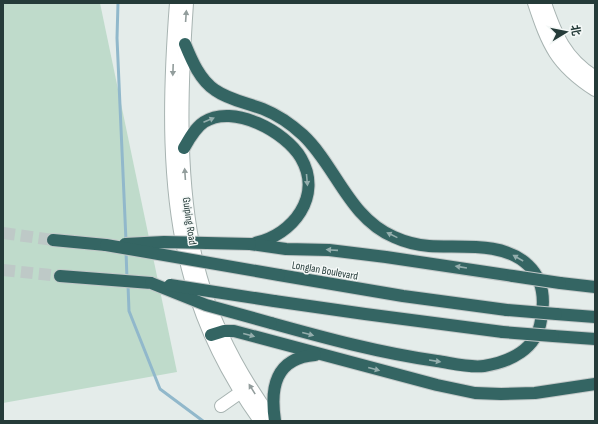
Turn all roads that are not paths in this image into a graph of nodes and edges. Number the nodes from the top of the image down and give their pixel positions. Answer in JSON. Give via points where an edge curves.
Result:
{"nodes":[{"id":1,"x":176,"y":3,"type":"edge"},
{"id":2,"x":187,"y":3,"type":"edge"},
{"id":3,"x":534,"y":3,"type":"edge"},
{"id":4,"x":546,"y":3,"type":"edge"},
{"id":5,"x":185,"y":44,"type":"junction"},
{"id":6,"x":595,"y":77,"type":"edge"},
{"id":7,"x":595,"y":90,"type":"edge"},
{"id":8,"x":184,"y":148,"type":"junction"},
{"id":9,"x":53,"y":240,"type":"tunnel mouth"},
{"id":10,"x":250,"y":244,"type":"junction"},
{"id":11,"x":106,"y":245,"type":"junction"},
{"id":12,"x":60,"y":276,"type":"tunnel mouth"},
{"id":13,"x":151,"y":283,"type":"junction"},
{"id":14,"x":595,"y":287,"type":"edge"},
{"id":15,"x":595,"y":317,"type":"edge"},
{"id":16,"x":216,"y":333,"type":"junction"},
{"id":17,"x":595,"y":339,"type":"edge"},
{"id":18,"x":321,"y":354,"type":"junction"},
{"id":19,"x":595,"y":384,"type":"edge"},
{"id":20,"x":240,"y":392,"type":"junction"},
{"id":21,"x":220,"y":406,"type":"dead end"},
{"id":22,"x":260,"y":421,"type":"edge"},
{"id":23,"x":275,"y":421,"type":"edge"}],
"edges":[{"from":1,"to":16,"type":"street","name":"Guiping Road","one_way":true,"via":[[172,117],[176,202],[187,265],[197,300]]},
{"from":5,"to":2,"type":"street","name":"Guiping Road","one_way":true},
{"from":3,"to":7,"type":"street","via":[[553,51],[572,73]]},
{"from":4,"to":6,"type":"street","via":[[562,46],[575,61]]},
{"from":5,"to":8,"type":"street","name":"Guiping Road"},
{"from":13,"to":5,"type":"highway","one_way":true,"bridge":true,"via":[[206,305],[270,323],[391,353],[448,363],[482,366],[515,357],[536,336],[541,322],[543,304],[540,281],[518,258],[490,249],[416,244],[392,236],[372,223],[354,205],[324,160],[292,126],[278,116],[215,90],[201,76]]},
{"from":8,"to":10,"type":"highway","one_way":true,"via":[[193,133],[204,122],[211,118],[229,116],[248,120],[271,130],[281,136],[298,154],[308,181],[307,197],[300,213],[281,233]]},
{"from":16,"to":8,"type":"street","name":"Guiping Road","one_way":true,"via":[[194,247],[187,201]]},
{"from":9,"to":11,"type":"highway","name":"Longlan Boulevard"},
{"from":10,"to":11,"type":"highway","bridge":true,"via":[[164,242]]},
{"from":14,"to":10,"type":"highway","one_way":true,"bridge":true,"via":[[386,256]]},
{"from":11,"to":15,"type":"highway","name":"Longlan Boulevard","bridge":true,"via":[[396,295],[507,310]]},
{"from":12,"to":13,"type":"highway"},
{"from":13,"to":17,"type":"highway","bridge":true,"via":[[503,332]]},
{"from":16,"to":18,"type":"highway","one_way":true,"via":[[234,331]]},
{"from":16,"to":20,"type":"street","name":"Guiping Road","via":[[217,350]]},
{"from":23,"to":16,"type":"street","name":"Guiping Road","one_way":true},
{"from":18,"to":19,"type":"highway","one_way":true,"via":[[475,393],[548,392]]},
{"from":18,"to":23,"type":"highway","via":[[296,359],[280,374],[273,395]]},
{"from":20,"to":21,"type":"street"},
{"from":20,"to":22,"type":"street","name":"Guiping Road"}]}
